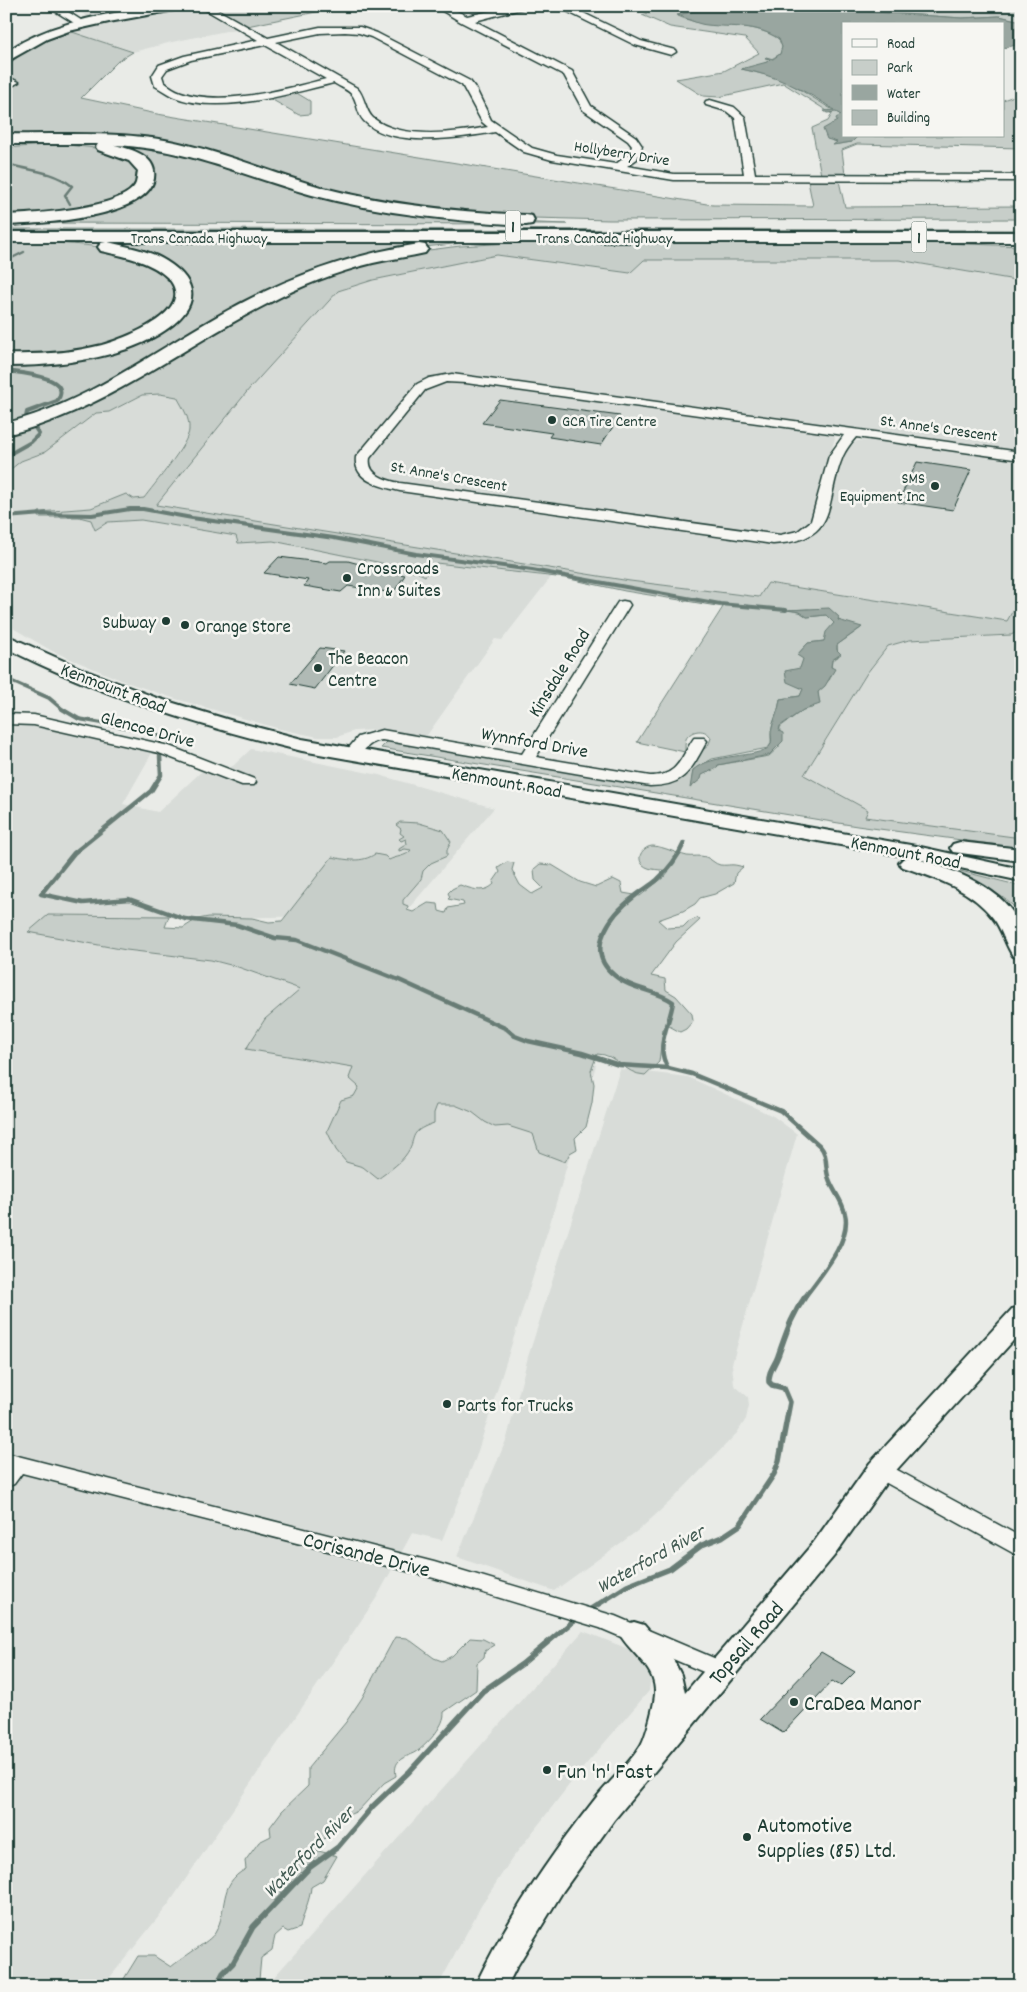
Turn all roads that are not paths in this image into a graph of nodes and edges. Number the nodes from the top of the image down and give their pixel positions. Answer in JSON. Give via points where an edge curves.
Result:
{"nodes":[{"id":1,"x":52,"y":6,"type":"edge"},
{"id":2,"x":175,"y":6,"type":"edge"},
{"id":3,"x":204,"y":6,"type":"edge"},
{"id":4,"x":439,"y":6,"type":"edge"},
{"id":5,"x":527,"y":6,"type":"edge"},
{"id":6,"x":561,"y":6,"type":"edge"},
{"id":7,"x":464,"y":20,"type":"junction"},
{"id":8,"x":82,"y":24,"type":"junction"},
{"id":9,"x":266,"y":41,"type":"junction"},
{"id":10,"x":25,"y":44,"type":"junction"},
{"id":11,"x":6,"y":50,"type":"edge"},
{"id":12,"x":671,"y":52,"type":"dead end"},
{"id":13,"x":6,"y":58,"type":"edge"},
{"id":14,"x":336,"y":80,"type":"junction"},
{"id":15,"x":710,"y":103,"type":"dead end"},
{"id":16,"x":496,"y":129,"type":"junction"},
{"id":17,"x":6,"y":140,"type":"edge"},
{"id":18,"x":53,"y":142,"type":"junction"},
{"id":19,"x":6,"y":146,"type":"edge"},
{"id":20,"x":618,"y":168,"type":"junction"},
{"id":21,"x":750,"y":178,"type":"junction"},
{"id":22,"x":1021,"y":178,"type":"edge"},
{"id":23,"x":6,"y":220,"type":"edge"},
{"id":24,"x":1021,"y":221,"type":"edge"},
{"id":25,"x":6,"y":226,"type":"edge"},
{"id":26,"x":1021,"y":227,"type":"edge"},
{"id":27,"x":805,"y":231,"type":"junction"},
{"id":28,"x":1021,"y":237,"type":"edge"},
{"id":29,"x":6,"y":238,"type":"edge"},
{"id":30,"x":1021,"y":245,"type":"edge"},
{"id":31,"x":6,"y":360,"type":"edge"},
{"id":32,"x":6,"y":430,"type":"edge"},
{"id":33,"x":853,"y":432,"type":"junction"},
{"id":34,"x":1021,"y":456,"type":"edge"},
{"id":35,"x":623,"y":605,"type":"dead end"},
{"id":36,"x":6,"y":641,"type":"edge"},
{"id":37,"x":6,"y":719,"type":"edge"},
{"id":38,"x":699,"y":741,"type":"dead end"},
{"id":39,"x":352,"y":756,"type":"junction"},
{"id":40,"x":526,"y":760,"type":"junction"},
{"id":41,"x":248,"y":782,"type":"dead end"},
{"id":42,"x":820,"y":836,"type":"junction"},
{"id":43,"x":874,"y":844,"type":"junction"},
{"id":44,"x":1021,"y":855,"type":"edge"},
{"id":45,"x":1021,"y":875,"type":"edge"},
{"id":46,"x":1021,"y":951,"type":"edge"},
{"id":47,"x":1021,"y":1315,"type":"edge"},
{"id":48,"x":10,"y":1468,"type":"edge"},
{"id":49,"x":880,"y":1470,"type":"junction"},
{"id":50,"x":1021,"y":1547,"type":"edge"},
{"id":51,"x":621,"y":1628,"type":"junction"},
{"id":52,"x":720,"y":1670,"type":"junction"},
{"id":53,"x":655,"y":1748,"type":"junction"},
{"id":54,"x":491,"y":1986,"type":"edge"}],
"edges":[{"from":1,"to":8,"type":"street"},
{"from":2,"to":8,"type":"main road"},
{"from":3,"to":9,"type":"street"},
{"from":4,"to":7,"type":"street"},
{"from":5,"to":7,"type":"street"},
{"from":6,"to":12,"type":"street","via":[[638,43]]},
{"from":7,"to":20,"type":"street","via":[[568,73],[587,108],[637,146],[633,157]]},
{"from":8,"to":10,"type":"main road"},
{"from":9,"to":14,"type":"street"},
{"from":9,"to":14,"type":"street","name":"Hollyberry Drive","via":[[179,60],[163,67],[157,80],[163,88],[176,93],[221,100],[257,97]]},
{"from":9,"to":16,"type":"street","name":"Hollyberry Drive","via":[[328,30],[353,30],[374,35],[466,83],[485,120]]},
{"from":10,"to":11,"type":"main road"},
{"from":10,"to":13,"type":"main road"},
{"from":14,"to":16,"type":"street","via":[[358,94],[368,120],[386,129],[430,136],[456,136]]},
{"from":15,"to":21,"type":"street","via":[[730,109],[740,117]]},
{"from":16,"to":20,"type":"street","name":"Hollyberry Drive","via":[[535,153]]},
{"from":17,"to":18,"type":"highway"},
{"from":17,"to":27,"type":"highway","via":[[124,141],[164,145],[332,195],[447,214],[573,222],[778,223]]},
{"from":18,"to":19,"type":"highway"},
{"from":18,"to":23,"type":"highway","via":[[98,146],[128,154],[144,167],[145,182],[131,196],[99,209]]},
{"from":20,"to":21,"type":"street","name":"Hollyberry Drive","via":[[674,177]]},
{"from":21,"to":22,"type":"street","name":"Hollyberry Drive"},
{"from":24,"to":27,"type":"highway","via":[[816,223]]},
{"from":25,"to":27,"type":"highway","name":"Trans Canada Highway","number":"1"},
{"from":26,"to":27,"type":"highway","name":"Trans Canada Highway","number":"1"},
{"from":27,"to":28,"type":"highway","name":"Trans Canada Highway","number":"1"},
{"from":27,"to":29,"type":"highway","name":"Trans Canada Highway","number":"1"},
{"from":27,"to":30,"type":"highway","via":[[836,240]]},
{"from":27,"to":32,"type":"highway","via":[[796,240],[494,242],[425,248],[376,257],[326,271],[284,288],[74,406]]},
{"from":29,"to":31,"type":"highway","via":[[106,246],[134,253],[173,272],[185,293],[181,307],[167,322],[123,344],[69,356]]},
{"from":33,"to":33,"type":"street","name":"St. Anne's Crescent","via":[[836,456],[818,522],[798,537],[773,540],[400,487],[372,477],[365,472],[361,462],[421,387],[443,378]]},
{"from":33,"to":34,"type":"street","name":"St. Anne's Crescent"},
{"from":35,"to":40,"type":"street","name":"Kinsdale Road"},
{"from":36,"to":39,"type":"main road","name":"Kenmount Road","via":[[63,668],[155,703],[265,737]]},
{"from":37,"to":41,"type":"street","name":"Glencoe Drive","via":[[34,720],[164,749]]},
{"from":38,"to":40,"type":"street","name":"Wynnford Drive","via":[[678,775],[666,781]]},
{"from":39,"to":40,"type":"street","name":"Wynnford Drive","via":[[364,739],[382,735]]},
{"from":39,"to":42,"type":"main road","name":"Kenmount Road"},
{"from":42,"to":43,"type":"main road","name":"Kenmount Road"},
{"from":42,"to":44,"type":"main road","via":[[912,842]]},
{"from":43,"to":45,"type":"main road","name":"Kenmount Road"},
{"from":43,"to":46,"type":"main road","via":[[899,858],[957,880],[982,895],[1006,918]]},
{"from":47,"to":49,"type":"main road","name":"Topsail Road"},
{"from":48,"to":51,"type":"street","name":"Corisande Drive","via":[[434,1570]]},
{"from":49,"to":50,"type":"street"},
{"from":49,"to":52,"type":"main road","name":"Topsail Road","via":[[824,1549]]},
{"from":51,"to":52,"type":"street","name":"Corisande Drive"},
{"from":51,"to":53,"type":"main road","via":[[660,1664],[669,1683],[670,1694]]},
{"from":52,"to":53,"type":"main road","name":"Topsail Road"},
{"from":53,"to":54,"type":"main road","name":"Topsail Road","via":[[603,1810],[552,1882]]}]}
